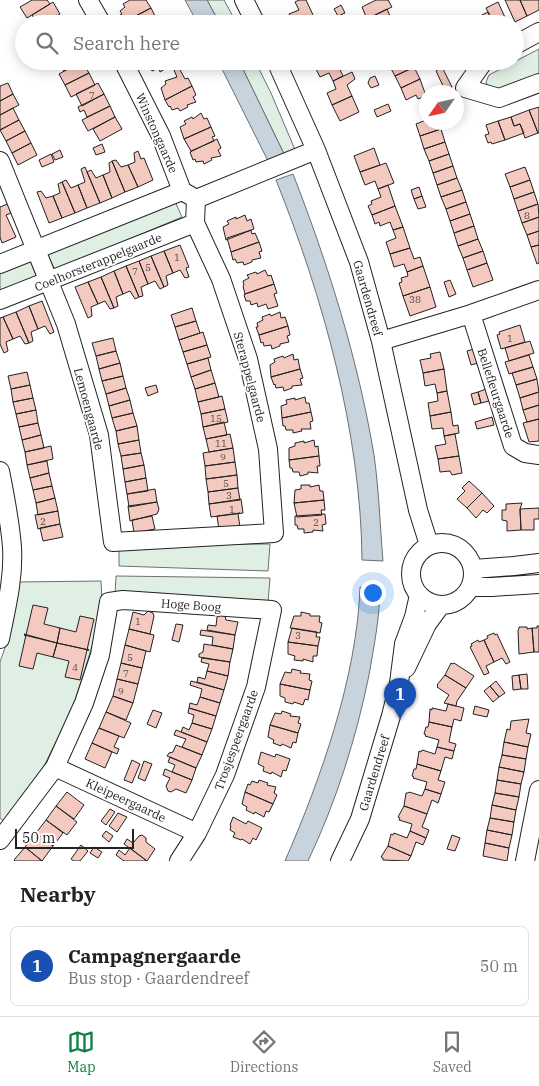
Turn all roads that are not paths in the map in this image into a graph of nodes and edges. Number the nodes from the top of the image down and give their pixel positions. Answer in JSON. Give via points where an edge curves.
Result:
{"nodes":[{"id":1,"x":88,"y":0,"type":"edge"},
{"id":2,"x":244,"y":0,"type":"edge"},
{"id":3,"x":97,"y":15,"type":"edge"},
{"id":4,"x":252,"y":15,"type":"edge"},
{"id":5,"x":539,"y":32,"type":"edge"},
{"id":6,"x":524,"y":40,"type":"edge"},
{"id":7,"x":128,"y":70,"type":"edge"},
{"id":8,"x":280,"y":70,"type":"edge"},
{"id":9,"x":478,"y":70,"type":"edge"},
{"id":10,"x":539,"y":83,"type":"edge"},
{"id":11,"x":316,"y":150,"type":"junction"},
{"id":12,"x":0,"y":161,"type":"edge"},
{"id":13,"x":189,"y":195,"type":"junction"},
{"id":14,"x":195,"y":223,"type":"junction"},
{"id":15,"x":36,"y":249,"type":"junction"},
{"id":16,"x":0,"y":264,"type":"edge"},
{"id":17,"x":50,"y":281,"type":"junction"},
{"id":18,"x":539,"y":290,"type":"edge"},
{"id":19,"x":0,"y":300,"type":"edge"},
{"id":20,"x":471,"y":314,"type":"junction"},
{"id":21,"x":381,"y":342,"type":"junction"},
{"id":22,"x":539,"y":455,"type":"edge"},
{"id":23,"x":0,"y":471,"type":"edge"},
{"id":24,"x":113,"y":542,"type":"joint"},
{"id":25,"x":429,"y":545,"type":"junction"},
{"id":26,"x":539,"y":563,"type":"edge"},
{"id":27,"x":473,"y":569,"type":"junction"},
{"id":28,"x":539,"y":584,"type":"edge"},
{"id":29,"x":470,"y":587,"type":"junction"},
{"id":30,"x":419,"y":595,"type":"junction"},
{"id":31,"x":441,"y":605,"type":"junction"},
{"id":32,"x":272,"y":610,"type":"joint"},
{"id":33,"x":0,"y":639,"type":"edge"},
{"id":34,"x":399,"y":682,"type":"junction"},
{"id":35,"x":55,"y":767,"type":"junction"},
{"id":36,"x":539,"y":790,"type":"edge"},
{"id":37,"x":3,"y":832,"type":"edge"},
{"id":38,"x":197,"y":833,"type":"junction"},
{"id":39,"x":179,"y":861,"type":"edge"},
{"id":40,"x":340,"y":861,"type":"edge"},
{"id":41,"x":525,"y":861,"type":"edge"}],
"edges":[{"from":1,"to":3,"type":"street"},
{"from":2,"to":4,"type":"street"},
{"from":5,"to":6,"type":"street"},
{"from":7,"to":13,"type":"street","name":"Winstongaarde"},
{"from":8,"to":11,"type":"street","name":"Gaardendreef"},
{"from":9,"to":10,"type":"street","via":[[465,88],[499,98]]},
{"from":11,"to":13,"type":"street"},
{"from":11,"to":21,"type":"street","name":"Gaardendreef","via":[[359,262]]},
{"from":12,"to":15,"type":"street","name":"Lemoengaarde"},
{"from":13,"to":14,"type":"street","name":"Sterappelgaarde"},
{"from":13,"to":15,"type":"street"},
{"from":14,"to":17,"type":"street","name":"Coelhorsterappelgaarde"},
{"from":14,"to":24,"type":"street","name":"Sterappelgaarde","via":[[221,279],[248,359],[268,449],[274,533]]},
{"from":15,"to":16,"type":"street"},
{"from":15,"to":17,"type":"street","name":"Lemoengaarde"},
{"from":17,"to":19,"type":"street","name":"Coelhorsterappelgaarde"},
{"from":17,"to":24,"type":"street","name":"Lemoengaarde","via":[[99,435]]},
{"from":18,"to":20,"type":"street"},
{"from":20,"to":21,"type":"street"},
{"from":20,"to":22,"type":"street","name":"Bellefleurgaarde","via":[[513,446]]},
{"from":21,"to":25,"type":"street","name":"Gaardendreef","via":[[418,510]]},
{"from":23,"to":33,"type":"street","via":[[7,504],[12,571]]},
{"from":25,"to":27,"type":"street","via":[[442,542],[459,548]]},
{"from":25,"to":30,"type":"street","via":[[417,554],[412,566],[412,583]]},
{"from":26,"to":27,"type":"street"},
{"from":27,"to":29,"type":"street"},
{"from":28,"to":29,"type":"street"},
{"from":29,"to":31,"type":"street","via":[[459,600]]},
{"from":30,"to":31,"type":"street","via":[[428,602]]},
{"from":30,"to":34,"type":"street","name":"Gaardendreef","via":[[404,644]]},
{"from":31,"to":34,"type":"street","name":"Gaardendreef","via":[[426,624]]},
{"from":32,"to":35,"type":"street","name":"Hoge Boog","via":[[123,600],[110,602],[100,655],[84,703]]},
{"from":32,"to":38,"type":"street","name":"Trosjespeergaarde","via":[[256,687],[225,775]]},
{"from":34,"to":40,"type":"street","name":"Gaardendreef","via":[[360,819]]},
{"from":35,"to":37,"type":"street"},
{"from":35,"to":38,"type":"street","name":"Kleipeergaarde"},
{"from":36,"to":41,"type":"street"},
{"from":38,"to":39,"type":"street","name":"Trosjespeergaarde"}]}
